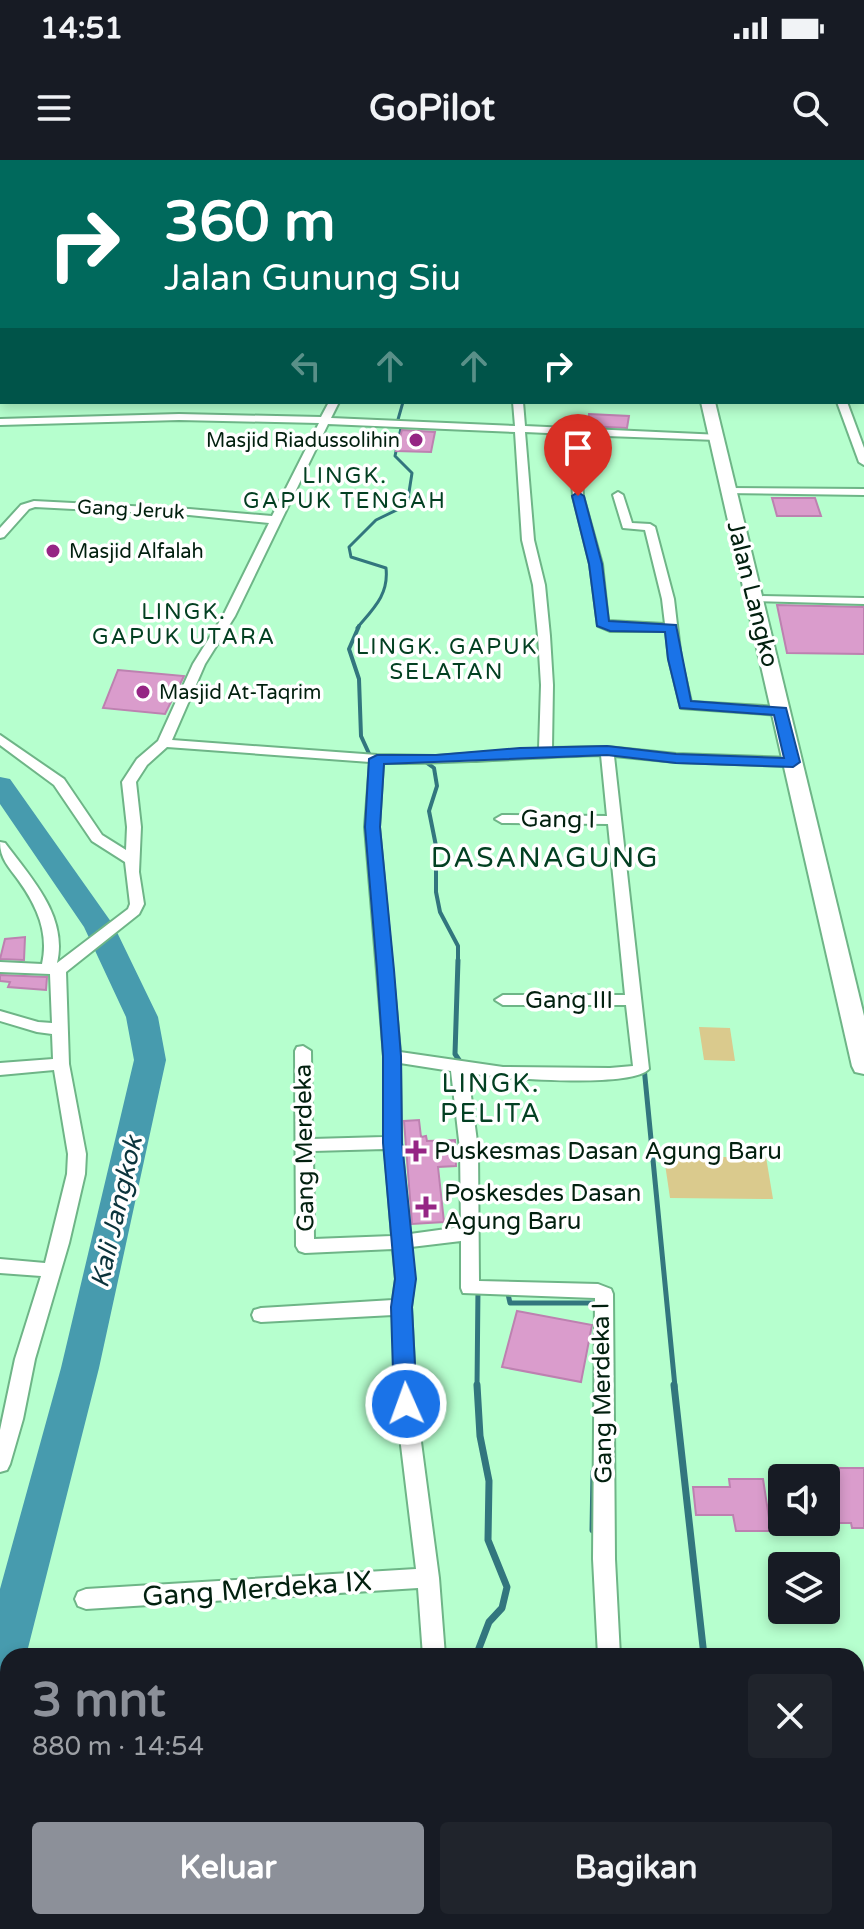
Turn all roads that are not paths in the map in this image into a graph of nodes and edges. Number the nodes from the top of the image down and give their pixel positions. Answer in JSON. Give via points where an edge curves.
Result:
{"nodes":[{"id":1,"x":333,"y":404,"type":"edge"},
{"id":2,"x":518,"y":404,"type":"edge"},
{"id":3,"x":709,"y":404,"type":"edge"},
{"id":4,"x":843,"y":404,"type":"edge"},
{"id":5,"x":324,"y":421,"type":"junction"},
{"id":6,"x":0,"y":422,"type":"edge"},
{"id":7,"x":520,"y":430,"type":"junction"},
{"id":8,"x":574,"y":431,"type":"junction"},
{"id":9,"x":717,"y":437,"type":"junction"},
{"id":10,"x":864,"y":462,"type":"edge"},
{"id":11,"x":728,"y":491,"type":"junction"},
{"id":12,"x":864,"y":492,"type":"edge"},
{"id":13,"x":618,"y":495,"type":"dead end"},
{"id":14,"x":276,"y":520,"type":"junction"},
{"id":15,"x":0,"y":535,"type":"edge"},
{"id":16,"x":757,"y":599,"type":"junction"},
{"id":17,"x":864,"y":601,"type":"edge"},
{"id":18,"x":672,"y":628,"type":"junction"},
{"id":19,"x":780,"y":711,"type":"junction"},
{"id":20,"x":0,"y":739,"type":"edge"},
{"id":21,"x":164,"y":743,"type":"junction"},
{"id":22,"x":607,"y":751,"type":"junction"},
{"id":23,"x":545,"y":752,"type":"junction"},
{"id":24,"x":375,"y":760,"type":"junction"},
{"id":25,"x":793,"y":762,"type":"junction"},
{"id":26,"x":502,"y":819,"type":"dead end"},
{"id":27,"x":615,"y":820,"type":"junction"},
{"id":28,"x":0,"y":846,"type":"edge"},
{"id":29,"x":132,"y":860,"type":"junction"},
{"id":30,"x":0,"y":967,"type":"edge"},
{"id":31,"x":57,"y":968,"type":"junction"},
{"id":32,"x":503,"y":1000,"type":"dead end"},
{"id":33,"x":634,"y":1000,"type":"junction"},
{"id":34,"x":0,"y":1016,"type":"edge"},
{"id":35,"x":59,"y":1029,"type":"junction"},
{"id":36,"x":303,"y":1051,"type":"dead end"},
{"id":37,"x":392,"y":1056,"type":"junction"},
{"id":38,"x":61,"y":1064,"type":"junction"},
{"id":39,"x":864,"y":1066,"type":"edge"},
{"id":40,"x":463,"y":1067,"type":"junction"},
{"id":41,"x":0,"y":1069,"type":"edge"},
{"id":42,"x":393,"y":1143,"type":"junction"},
{"id":43,"x":303,"y":1145,"type":"junction"},
{"id":44,"x":468,"y":1233,"type":"junction"},
{"id":45,"x":401,"y":1242,"type":"junction"},
{"id":46,"x":0,"y":1266,"type":"edge"},
{"id":47,"x":52,"y":1270,"type":"junction"},
{"id":48,"x":402,"y":1307,"type":"junction"},
{"id":49,"x":261,"y":1315,"type":"dead end"},
{"id":50,"x":7,"y":1418,"type":"edge"},
{"id":51,"x":0,"y":1464,"type":"edge"},
{"id":52,"x":428,"y":1578,"type":"junction"},
{"id":53,"x":86,"y":1599,"type":"dead end"},
{"id":54,"x":433,"y":1648,"type":"edge"},
{"id":55,"x":609,"y":1648,"type":"edge"}],
"edges":[{"from":1,"to":5,"type":"street"},
{"from":2,"to":7,"type":"street"},
{"from":3,"to":9,"type":"main road","name":"Jalan Langko"},
{"from":4,"to":10,"type":"street"},
{"from":5,"to":6,"type":"street"},
{"from":5,"to":7,"type":"street"},
{"from":5,"to":14,"type":"street"},
{"from":7,"to":8,"type":"street"},
{"from":7,"to":23,"type":"street","via":[[528,540],[544,636]]},
{"from":8,"to":9,"type":"street"},
{"from":8,"to":18,"type":"street","via":[[578,496],[605,626]]},
{"from":9,"to":11,"type":"main road","name":"Jalan Langko"},
{"from":11,"to":12,"type":"street"},
{"from":11,"to":16,"type":"main road","name":"Jalan Langko"},
{"from":13,"to":18,"type":"street","via":[[627,526],[650,527]]},
{"from":14,"to":15,"type":"street","name":"Gang Jeruk","via":[[34,504]]},
{"from":14,"to":21,"type":"street","via":[[199,664]]},
{"from":16,"to":17,"type":"street"},
{"from":16,"to":19,"type":"main road","name":"Jalan Langko"},
{"from":18,"to":19,"type":"street","via":[[685,705]]},
{"from":19,"to":25,"type":"main road","name":"Jalan Langko"},
{"from":20,"to":29,"type":"street","via":[[59,782],[97,838]]},
{"from":21,"to":24,"type":"street"},
{"from":21,"to":29,"type":"street","via":[[129,782]]},
{"from":22,"to":23,"type":"street"},
{"from":22,"to":25,"type":"street"},
{"from":22,"to":27,"type":"street"},
{"from":23,"to":24,"type":"street"},
{"from":24,"to":37,"type":"street","via":[[372,827]]},
{"from":25,"to":39,"type":"main road","name":"Jalan Langko"},
{"from":26,"to":27,"type":"street","name":"Gang I"},
{"from":27,"to":33,"type":"street"},
{"from":28,"to":31,"type":"street","via":[[49,917]]},
{"from":29,"to":31,"type":"street","via":[[134,911]]},
{"from":30,"to":31,"type":"street"},
{"from":31,"to":35,"type":"street"},
{"from":32,"to":33,"type":"street","name":"Gang III"},
{"from":33,"to":40,"type":"street","via":[[642,1065],[637,1072],[561,1074]]},
{"from":34,"to":35,"type":"street"},
{"from":35,"to":38,"type":"street"},
{"from":36,"to":43,"type":"street","name":"Gang Merdeka"},
{"from":37,"to":40,"type":"street"},
{"from":37,"to":42,"type":"street"},
{"from":38,"to":41,"type":"street"},
{"from":38,"to":47,"type":"street","via":[[77,1154]]},
{"from":40,"to":44,"type":"street","name":"Gang Merdeka I"},
{"from":42,"to":43,"type":"street"},
{"from":42,"to":45,"type":"street"},
{"from":43,"to":45,"type":"street","name":"Gang Merdeka","via":[[305,1246]]},
{"from":44,"to":45,"type":"street"},
{"from":44,"to":55,"type":"street","name":"Gang Merdeka I","via":[[478,1288],[604,1294]]},
{"from":45,"to":48,"type":"street"},
{"from":46,"to":47,"type":"street"},
{"from":47,"to":50,"type":"street"},
{"from":48,"to":49,"type":"street"},
{"from":48,"to":52,"type":"street","via":[[406,1404]]},
{"from":50,"to":51,"type":"street"},
{"from":52,"to":53,"type":"street","name":"Gang Merdeka IX"},
{"from":52,"to":54,"type":"street"}]}
